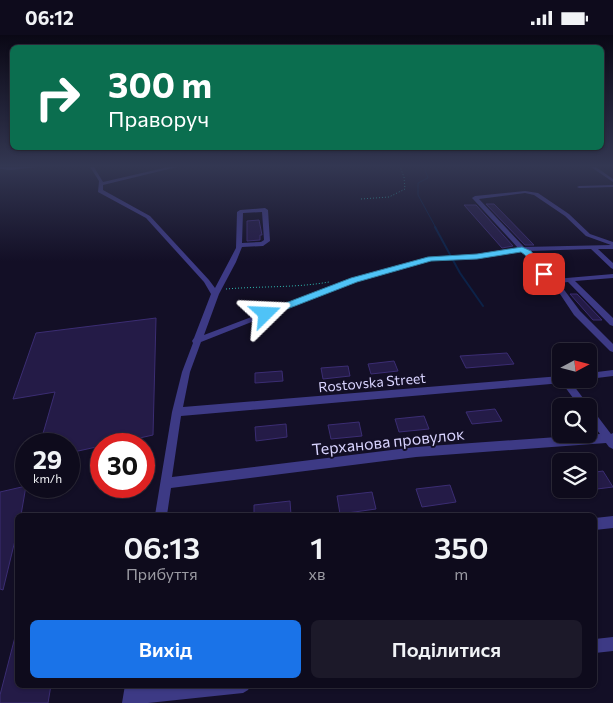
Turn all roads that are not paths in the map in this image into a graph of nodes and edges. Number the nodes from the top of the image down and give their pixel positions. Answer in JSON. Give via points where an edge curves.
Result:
{"nodes":[{"id":1,"x":114,"y":198,"type":"edge"},
{"id":2,"x":475,"y":198,"type":"edge"},
{"id":3,"x":542,"y":198,"type":"edge"},
{"id":4,"x":239,"y":245,"type":"junction"},
{"id":5,"x":613,"y":245,"type":"edge"},
{"id":6,"x":522,"y":249,"type":"junction"},
{"id":7,"x":594,"y":249,"type":"junction"},
{"id":8,"x":613,"y":267,"type":"edge"},
{"id":9,"x":613,"y":276,"type":"edge"},
{"id":10,"x":570,"y":280,"type":"junction"},
{"id":11,"x":554,"y":281,"type":"junction"},
{"id":12,"x":216,"y":292,"type":"junction"},
{"id":13,"x":613,"y":323,"type":"edge"},
{"id":14,"x":196,"y":341,"type":"junction"},
{"id":15,"x":613,"y":349,"type":"edge"},
{"id":16,"x":613,"y":373,"type":"edge"},
{"id":17,"x":598,"y":375,"type":"edge"},
{"id":18,"x":552,"y":380,"type":"edge"},
{"id":19,"x":177,"y":412,"type":"junction"},
{"id":20,"x":597,"y":422,"type":"edge"},
{"id":21,"x":612,"y":440,"type":"edge"},
{"id":22,"x":167,"y":483,"type":"junction"},
{"id":23,"x":161,"y":513,"type":"edge"},
{"id":24,"x":613,"y":522,"type":"edge"},
{"id":25,"x":597,"y":524,"type":"edge"},
{"id":26,"x":613,"y":643,"type":"edge"},
{"id":27,"x":597,"y":646,"type":"edge"},
{"id":28,"x":209,"y":688,"type":"edge"},
{"id":29,"x":131,"y":695,"type":"edge"}],
"edges":[{"from":1,"to":12,"type":"street","via":[[155,224]]},
{"from":2,"to":6,"type":"street"},
{"from":3,"to":5,"type":"street","via":[[588,235]]},
{"from":4,"to":4,"type":"street","via":[[240,211],[265,210],[267,241]]},
{"from":4,"to":12,"type":"street","via":[[233,263]]},
{"from":5,"to":7,"type":"street"},
{"from":6,"to":7,"type":"street"},
{"from":6,"to":11,"type":"street"},
{"from":6,"to":14,"type":"street","via":[[477,257],[430,259],[352,280]]},
{"from":7,"to":8,"type":"street"},
{"from":9,"to":10,"type":"street"},
{"from":10,"to":11,"type":"street"},
{"from":10,"to":13,"type":"street"},
{"from":11,"to":15,"type":"street","via":[[577,313]]},
{"from":12,"to":14,"type":"street"},
{"from":14,"to":19,"type":"street"},
{"from":16,"to":17,"type":"street"},
{"from":18,"to":19,"type":"street","name":"Rostovska Street"},
{"from":19,"to":22,"type":"street"},
{"from":20,"to":21,"type":"street"},
{"from":21,"to":22,"type":"street","name":"Терханова провулок","via":[[416,452]]},
{"from":22,"to":23,"type":"street"},
{"from":24,"to":25,"type":"street"},
{"from":26,"to":27,"type":"street"},
{"from":28,"to":29,"type":"street"}]}
